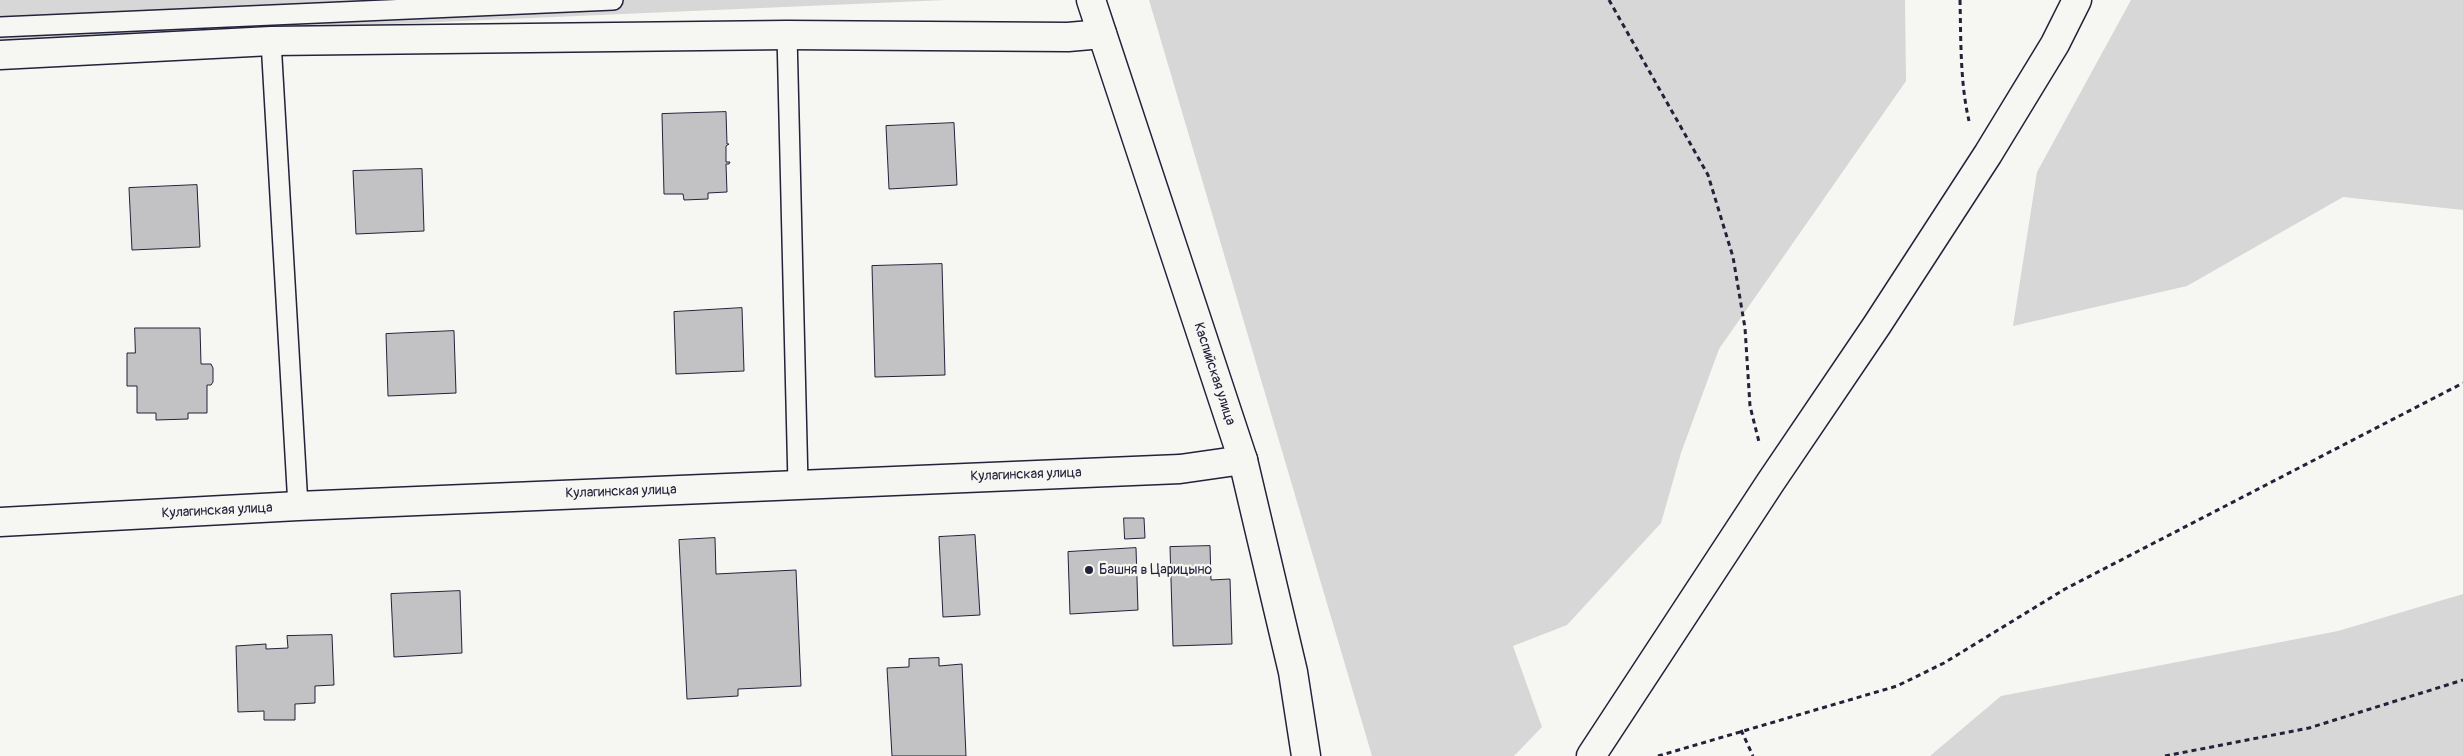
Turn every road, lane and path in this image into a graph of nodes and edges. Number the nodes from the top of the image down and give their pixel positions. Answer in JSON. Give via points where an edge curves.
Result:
{"nodes":[{"id":1,"x":613,"y":0,"type":"edge"},
{"id":2,"x":1091,"y":0,"type":"edge"},
{"id":3,"x":1609,"y":0,"type":"edge"},
{"id":4,"x":1960,"y":0,"type":"edge"},
{"id":5,"x":2077,"y":0,"type":"edge"},
{"id":6,"x":0,"y":28,"type":"edge"},
{"id":7,"x":1102,"y":34,"type":"junction"},
{"id":8,"x":787,"y":35,"type":"junction"},
{"id":9,"x":271,"y":41,"type":"junction"},
{"id":10,"x":0,"y":55,"type":"edge"},
{"id":11,"x":1988,"y":154,"type":"junction"},
{"id":12,"x":2463,"y":384,"type":"edge"},
{"id":13,"x":1242,"y":460,"type":"junction"},
{"id":14,"x":1770,"y":483,"type":"junction"},
{"id":15,"x":798,"y":484,"type":"junction"},
{"id":16,"x":298,"y":506,"type":"junction"},
{"id":17,"x":0,"y":522,"type":"edge"},
{"id":18,"x":2463,"y":680,"type":"edge"},
{"id":19,"x":1742,"y":730,"type":"junction"},
{"id":20,"x":1306,"y":756,"type":"edge"},
{"id":21,"x":1591,"y":756,"type":"edge"},
{"id":22,"x":1658,"y":756,"type":"edge"},
{"id":23,"x":1753,"y":756,"type":"edge"},
{"id":24,"x":2165,"y":756,"type":"edge"}],
"edges":[{"from":1,"to":6,"type":"lane"},
{"from":2,"to":7,"type":"street","name":"Каспийская улица"},
{"from":3,"to":14,"type":"path","via":[[1708,175],[1733,257],[1745,328],[1750,406]]},
{"from":4,"to":11,"type":"path","via":[[1965,102],[1972,132]]},
{"from":5,"to":11,"type":"street","via":[[2055,44]]},
{"from":7,"to":8,"type":"street","via":[[1068,37]]},
{"from":7,"to":13,"type":"street","name":"Каспийская улица"},
{"from":8,"to":9,"type":"street"},
{"from":8,"to":15,"type":"lane"},
{"from":9,"to":10,"type":"street"},
{"from":9,"to":16,"type":"lane"},
{"from":11,"to":14,"type":"street"},
{"from":12,"to":19,"type":"path","via":[[2065,589],[1944,663],[1897,686]]},
{"from":13,"to":15,"type":"street","name":"Кулагинская улица","via":[[1180,469]]},
{"from":13,"to":20,"type":"street","name":"Каспийская улица","via":[[1293,672]]},
{"from":14,"to":21,"type":"street"},
{"from":15,"to":16,"type":"street","name":"Кулагинская улица"},
{"from":16,"to":17,"type":"street","name":"Кулагинская улица"},
{"from":18,"to":24,"type":"path","via":[[2309,728]]},
{"from":19,"to":22,"type":"path"},
{"from":19,"to":23,"type":"path"}]}
